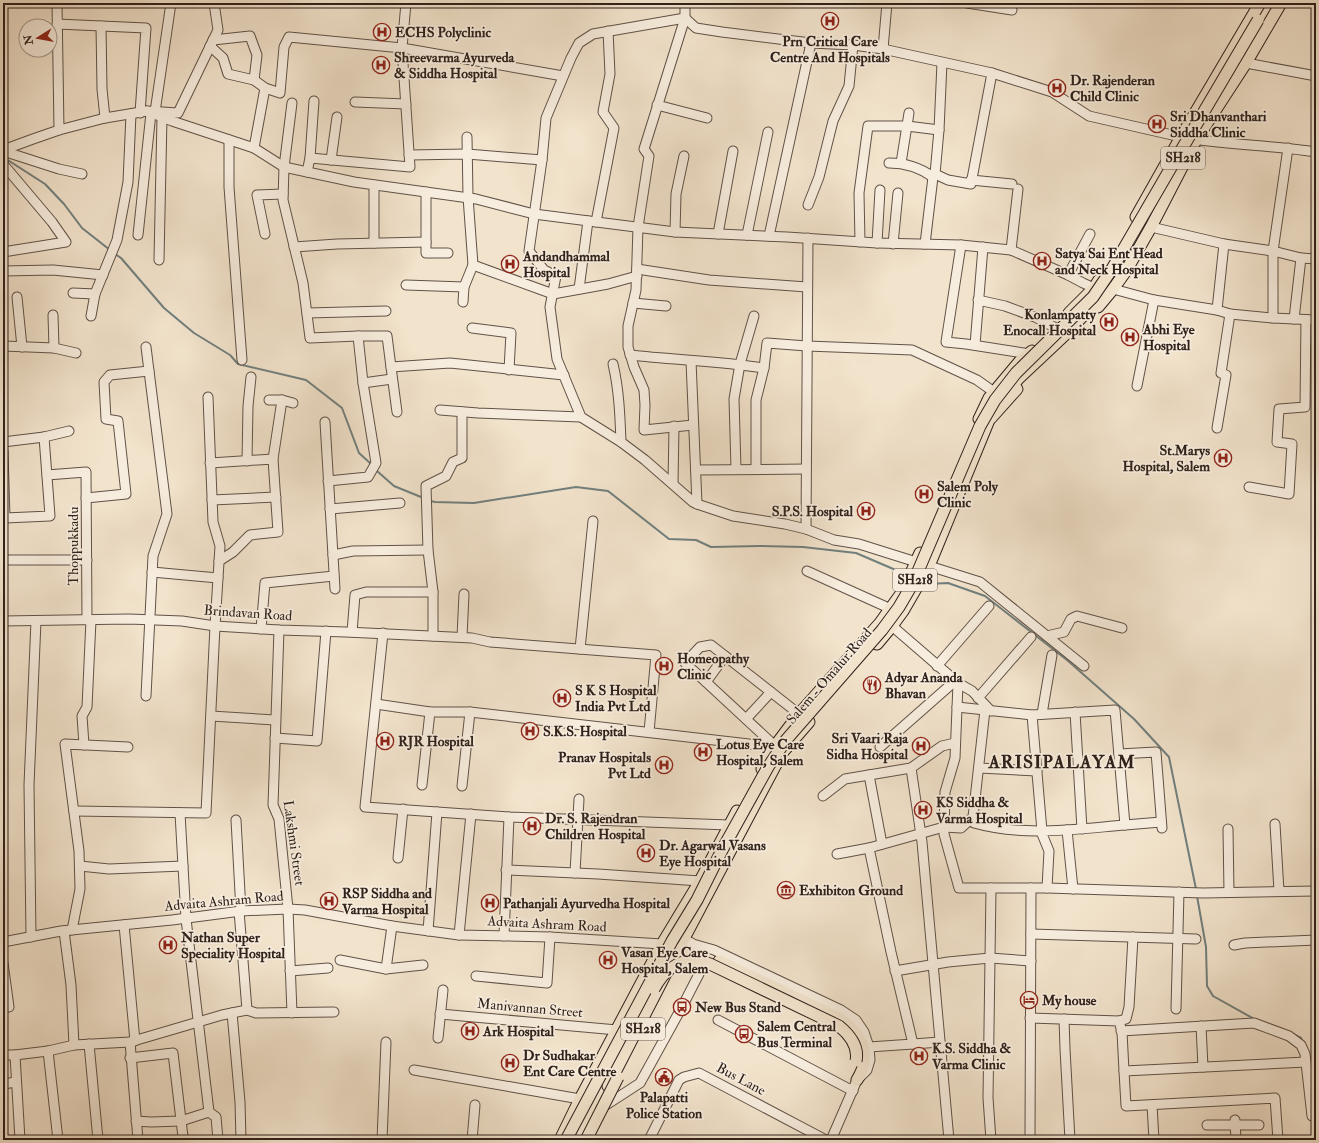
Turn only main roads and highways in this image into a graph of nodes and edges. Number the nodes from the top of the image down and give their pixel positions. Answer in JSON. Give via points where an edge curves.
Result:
{"nodes":[{"id":1,"x":1260,"y":3,"type":"edge"},
{"id":2,"x":1268,"y":3,"type":"edge"},
{"id":3,"x":1276,"y":3,"type":"edge"},
{"id":4,"x":1281,"y":3,"type":"edge"},
{"id":5,"x":989,"y":420,"type":"junction"},
{"id":6,"x":779,"y":750,"type":"junction"},
{"id":7,"x":685,"y":943,"type":"junction"},
{"id":8,"x":653,"y":978,"type":"junction"},
{"id":9,"x":860,"y":1063,"type":"junction"},
{"id":10,"x":855,"y":1085,"type":"road end"},
{"id":11,"x":560,"y":1140,"type":"edge"},
{"id":12,"x":566,"y":1140,"type":"edge"},
{"id":13,"x":573,"y":1140,"type":"edge"},
{"id":14,"x":580,"y":1140,"type":"edge"},
{"id":15,"x":586,"y":1140,"type":"edge"}],
"edges":[{"from":1,"to":6,"type":"main road","via":[[1094,288],[1030,354],[1020,361],[989,398],[903,591],[880,624],[799,714]]},
{"from":2,"to":8,"type":"main road","number":"SH218","bridge":true,"via":[[1112,270],[1093,297],[1016,373],[995,400],[980,426],[928,550],[903,601],[882,630],[786,740],[768,767]]},
{"from":3,"to":5,"type":"main road","number":"SH218","via":[[1218,96],[1118,272],[1083,316],[1019,378],[1001,399]]},
{"from":4,"to":5,"type":"main road","via":[[1196,140],[1126,271],[1088,318],[1030,374]]},
{"from":5,"to":6,"type":"main road","name":"Salem - Omalur Road","number":"SH218","via":[[921,581],[892,626],[812,718]]},
{"from":6,"to":7,"type":"main road","name":"Salem - Omalur Road","number":"SH218"},
{"from":6,"to":11,"type":"main road","via":[[730,825],[662,944]]},
{"from":7,"to":14,"type":"main road"},
{"from":7,"to":15,"type":"main road","number":"SH218","bridge":true,"via":[[669,980]]},
{"from":8,"to":9,"type":"main road","bridge":true,"via":[[665,963],[679,956],[695,954],[714,958],[844,1021],[854,1029],[860,1039],[864,1052]]},
{"from":8,"to":12,"type":"main road","number":"SH218","bridge":true},
{"from":9,"to":10,"type":"main road","via":[[856,1069]]},
{"from":9,"to":13,"type":"main road","bridge":true,"via":[[852,1040],[840,1026],[710,964],[686,961],[669,969],[658,981]]}]}
